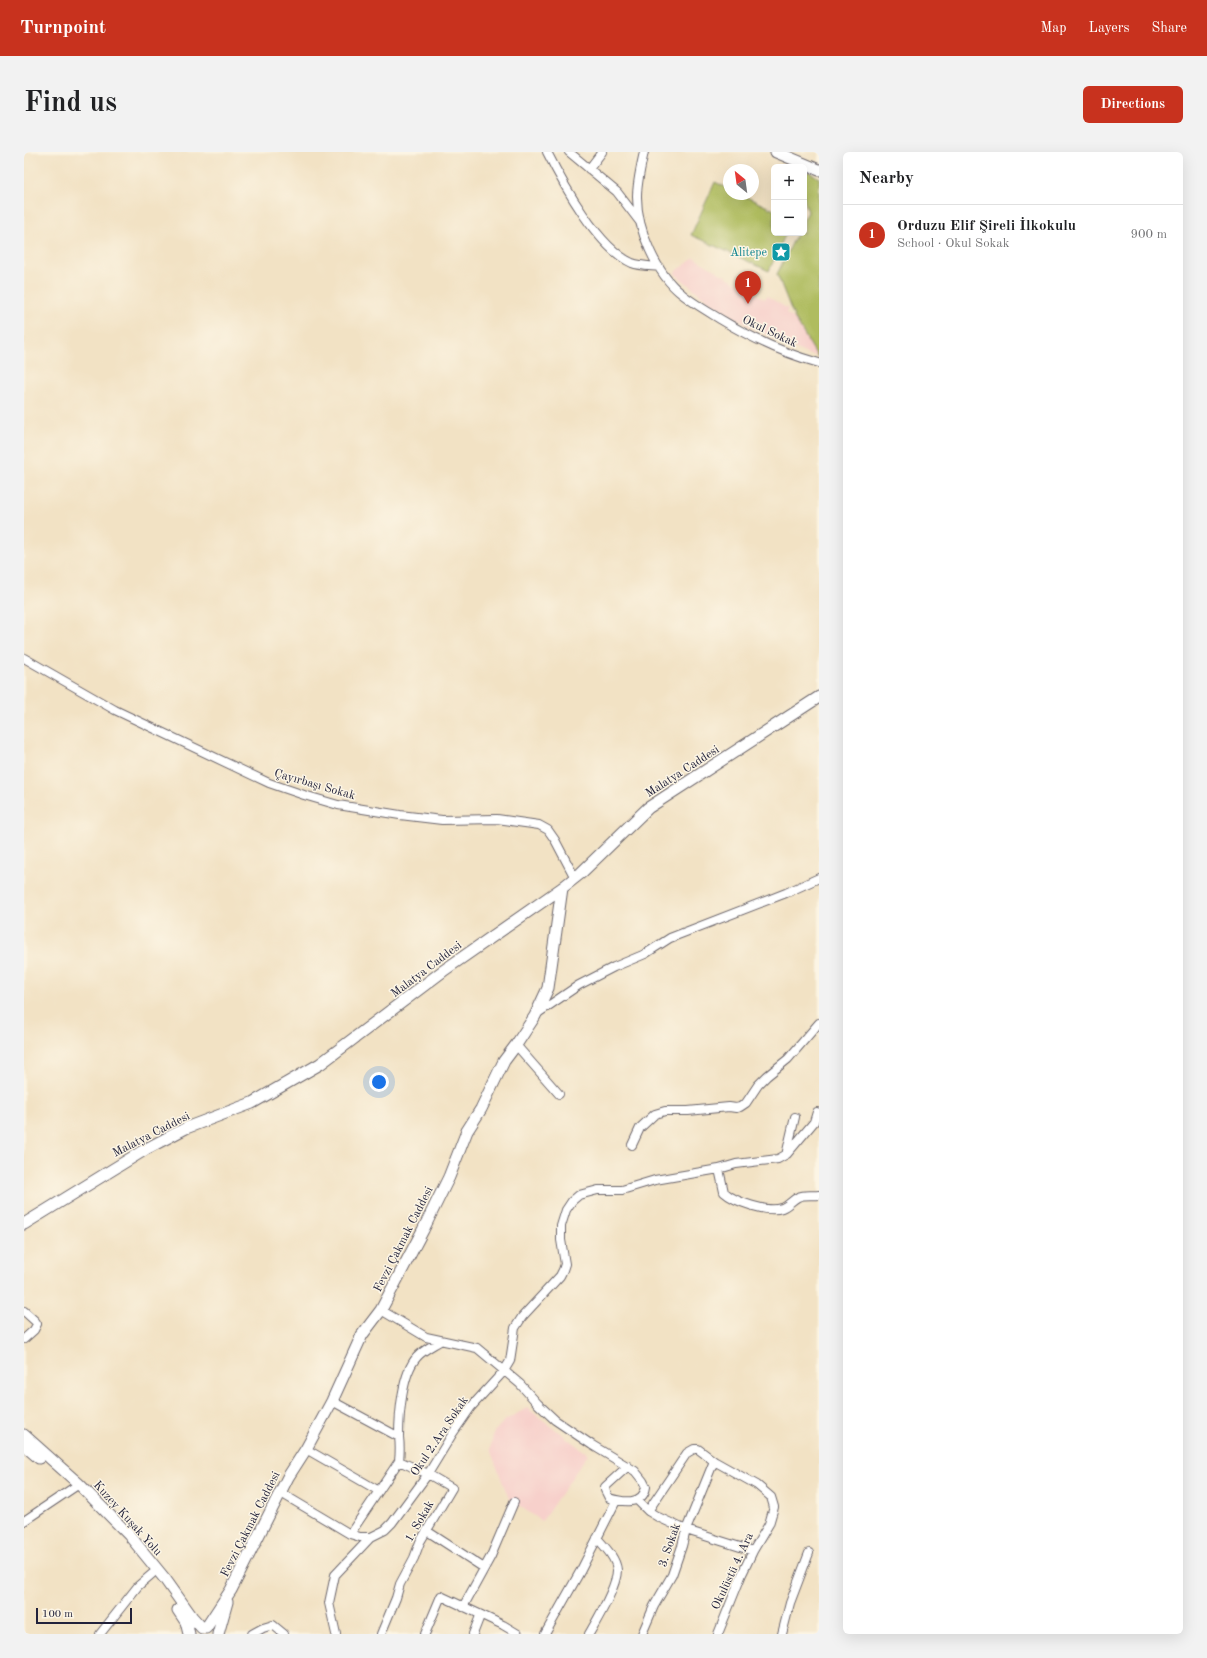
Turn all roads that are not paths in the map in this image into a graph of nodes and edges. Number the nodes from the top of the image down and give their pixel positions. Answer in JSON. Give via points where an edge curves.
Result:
{"nodes":[{"id":1,"x":547,"y":152,"type":"edge"},
{"id":2,"x":569,"y":152,"type":"edge"},
{"id":3,"x":602,"y":152,"type":"edge"},
{"id":4,"x":644,"y":152,"type":"edge"},
{"id":5,"x":776,"y":152,"type":"edge"},
{"id":6,"x":589,"y":169,"type":"junction"},
{"id":7,"x":819,"y":170,"type":"edge"},
{"id":8,"x":640,"y":222,"type":"junction"},
{"id":9,"x":659,"y":267,"type":"junction"},
{"id":10,"x":819,"y":363,"type":"edge"},
{"id":11,"x":24,"y":658,"type":"edge"},
{"id":12,"x":819,"y":697,"type":"edge"},
{"id":13,"x":575,"y":878,"type":"junction"},
{"id":14,"x":819,"y":878,"type":"edge"},
{"id":15,"x":562,"y":888,"type":"junction"},
{"id":16,"x":535,"y":1016,"type":"junction"},
{"id":17,"x":819,"y":1023,"type":"edge"},
{"id":18,"x":516,"y":1045,"type":"junction"},
{"id":19,"x":558,"y":1094,"type":"dead end"},
{"id":20,"x":817,"y":1112,"type":"dead end"},
{"id":21,"x":795,"y":1117,"type":"dead end"},
{"id":22,"x":632,"y":1145,"type":"dead end"},
{"id":23,"x":787,"y":1154,"type":"junction"},
{"id":24,"x":719,"y":1169,"type":"junction"},
{"id":25,"x":819,"y":1195,"type":"edge"},
{"id":26,"x":24,"y":1224,"type":"edge"},
{"id":27,"x":381,"y":1310,"type":"junction"},
{"id":28,"x":24,"y":1311,"type":"edge"},
{"id":29,"x":24,"y":1339,"type":"edge"},
{"id":30,"x":440,"y":1341,"type":"junction"},
{"id":31,"x":504,"y":1371,"type":"junction"},
{"id":32,"x":332,"y":1401,"type":"junction"},
{"id":33,"x":24,"y":1435,"type":"edge"},
{"id":34,"x":399,"y":1437,"type":"junction"},
{"id":35,"x":24,"y":1445,"type":"edge"},
{"id":36,"x":306,"y":1449,"type":"junction"},
{"id":37,"x":399,"y":1461,"type":"junction"},
{"id":38,"x":714,"y":1461,"type":"junction"},
{"id":39,"x":628,"y":1466,"type":"junction"},
{"id":40,"x":428,"y":1474,"type":"junction"},
{"id":41,"x":76,"y":1486,"type":"junction"},
{"id":42,"x":379,"y":1491,"type":"junction"},
{"id":43,"x":281,"y":1493,"type":"junction"},
{"id":44,"x":616,"y":1500,"type":"junction"},
{"id":45,"x":638,"y":1500,"type":"junction"},
{"id":46,"x":514,"y":1502,"type":"dead end"},
{"id":47,"x":648,"y":1511,"type":"junction"},
{"id":48,"x":24,"y":1521,"type":"edge"},
{"id":49,"x":686,"y":1530,"type":"junction"},
{"id":50,"x":427,"y":1531,"type":"junction"},
{"id":51,"x":350,"y":1534,"type":"junction"},
{"id":52,"x":371,"y":1537,"type":"junction"},
{"id":53,"x":597,"y":1538,"type":"junction"},
{"id":54,"x":752,"y":1551,"type":"junction"},
{"id":55,"x":809,"y":1553,"type":"dead end"},
{"id":56,"x":484,"y":1568,"type":"junction"},
{"id":57,"x":152,"y":1574,"type":"junction"},
{"id":58,"x":462,"y":1607,"type":"junction"},
{"id":59,"x":480,"y":1616,"type":"junction"},
{"id":60,"x":207,"y":1632,"type":"edge"},
{"id":61,"x":100,"y":1634,"type":"edge"},
{"id":62,"x":189,"y":1634,"type":"edge"},
{"id":63,"x":252,"y":1634,"type":"edge"},
{"id":64,"x":284,"y":1634,"type":"edge"},
{"id":65,"x":336,"y":1634,"type":"edge"},
{"id":66,"x":381,"y":1634,"type":"edge"},
{"id":67,"x":425,"y":1634,"type":"edge"},
{"id":68,"x":473,"y":1634,"type":"edge"},
{"id":69,"x":518,"y":1634,"type":"edge"},
{"id":70,"x":545,"y":1634,"type":"edge"},
{"id":71,"x":589,"y":1634,"type":"edge"},
{"id":72,"x":642,"y":1634,"type":"edge"},
{"id":73,"x":718,"y":1634,"type":"edge"},
{"id":74,"x":782,"y":1634,"type":"edge"}],
"edges":[{"from":1,"to":9,"type":"street","via":[[584,216],[610,247],[631,262]]},
{"from":2,"to":6,"type":"street"},
{"from":3,"to":6,"type":"street"},
{"from":4,"to":8,"type":"street","name":"Okul Sokak","via":[[637,195]]},
{"from":5,"to":7,"type":"street"},
{"from":6,"to":8,"type":"street","via":[[616,192]]},
{"from":8,"to":9,"type":"street","name":"Okul Sokak"},
{"from":9,"to":10,"type":"street","name":"Okul Sokak","via":[[681,293],[743,333],[772,347]]},
{"from":11,"to":13,"type":"street","name":"Çayırbaşı Sokak","via":[[115,710],[269,784],[338,805],[400,815],[442,820],[497,819],[539,825],[548,830],[555,840]]},
{"from":12,"to":13,"type":"street","name":"Malatya Caddesi","via":[[648,808]]},
{"from":13,"to":15,"type":"street","name":"Malatya Caddesi"},
{"from":14,"to":16,"type":"street","via":[[670,938],[645,954],[579,985]]},
{"from":15,"to":16,"type":"street","name":"Fevzi Çakmak Caddesi","via":[[548,988]]},
{"from":15,"to":26,"type":"street","name":"Malatya Caddesi","via":[[443,971],[320,1064],[252,1103],[186,1128],[146,1148]]},
{"from":16,"to":18,"type":"street","name":"Fevzi Çakmak Caddesi"},
{"from":17,"to":22,"type":"street","via":[[788,1059],[758,1085],[746,1103],[740,1107],[665,1110],[655,1114],[640,1128]]},
{"from":18,"to":19,"type":"street"},
{"from":18,"to":27,"type":"street","name":"Fevzi Çakmak Caddesi","via":[[504,1061],[481,1109],[466,1131],[449,1177]]},
{"from":20,"to":23,"type":"street","via":[[814,1122]]},
{"from":21,"to":23,"type":"street"},
{"from":23,"to":24,"type":"street","name":"Okul 2.Ara Sokak","via":[[778,1159],[736,1164]]},
{"from":24,"to":25,"type":"street","via":[[724,1192],[758,1207],[774,1210],[783,1208],[804,1195]]},
{"from":24,"to":31,"type":"street","name":"Okul 2.Ara Sokak","via":[[655,1180],[622,1190],[598,1190],[579,1195],[572,1201],[561,1226],[565,1264],[563,1270],[515,1328],[510,1361]]},
{"from":27,"to":30,"type":"street","via":[[426,1337]]},
{"from":27,"to":32,"type":"street","name":"Fevzi Çakmak Caddesi","via":[[362,1335]]},
{"from":28,"to":29,"type":"street","via":[[36,1324],[34,1330]]},
{"from":30,"to":31,"type":"street","via":[[478,1348]]},
{"from":30,"to":34,"type":"street","via":[[418,1355],[410,1368],[402,1391]]},
{"from":31,"to":39,"type":"street","via":[[555,1420]]},
{"from":31,"to":40,"type":"street","name":"Okul 2.Ara Sokak","via":[[472,1407]]},
{"from":32,"to":34,"type":"street"},
{"from":32,"to":36,"type":"street","name":"Fevzi Çakmak Caddesi"},
{"from":33,"to":41,"type":"street","name":"Kuzey Kuşak Yolu"},
{"from":34,"to":37,"type":"street"},
{"from":35,"to":41,"type":"street","name":"Kuzey Kuşak Yolu"},
{"from":36,"to":42,"type":"street"},
{"from":36,"to":43,"type":"street","name":"Fevzi Çakmak Caddesi"},
{"from":37,"to":40,"type":"street"},
{"from":37,"to":42,"type":"street"},
{"from":38,"to":47,"type":"street","via":[[698,1449],[687,1452]]},
{"from":38,"to":49,"type":"street","name":"3. Sokak"},
{"from":38,"to":54,"type":"street","name":"Okulüstü 4. Ara","via":[[757,1485],[771,1497],[774,1507],[769,1524]]},
{"from":39,"to":44,"type":"street","via":[[605,1487],[606,1495]]},
{"from":39,"to":45,"type":"street","via":[[640,1476],[646,1487]]},
{"from":40,"to":50,"type":"street","name":"1. Sokak","via":[[452,1488]]},
{"from":40,"to":52,"type":"street","name":"Okul 2.Ara Sokak","via":[[385,1530]]},
{"from":41,"to":48,"type":"street"},
{"from":41,"to":57,"type":"street","name":"Kuzey Kuşak Yolu"},
{"from":41,"to":60,"type":"street","name":"Kuzey Kuşak Yolu","via":[[129,1535],[192,1617]]},
{"from":42,"to":51,"type":"street"},
{"from":43,"to":51,"type":"street"},
{"from":43,"to":60,"type":"street","name":"Fevzi Çakmak Caddesi"},
{"from":44,"to":45,"type":"street"},
{"from":44,"to":53,"type":"street"},
{"from":45,"to":47,"type":"street"},
{"from":46,"to":56,"type":"street"},
{"from":47,"to":49,"type":"street"},
{"from":49,"to":54,"type":"street"},
{"from":49,"to":72,"type":"street","name":"3. Sokak","via":[[672,1574]]},
{"from":50,"to":56,"type":"street"},
{"from":50,"to":66,"type":"street","name":"1. Sokak","via":[[400,1584]]},
{"from":51,"to":52,"type":"street"},
{"from":52,"to":65,"type":"street","name":"Okul 2.Ara Sokak","via":[[335,1576],[329,1602]]},
{"from":53,"to":70,"type":"street"},
{"from":53,"to":71,"type":"street","via":[[610,1553],[617,1570],[605,1608]]},
{"from":54,"to":73,"type":"street","name":"Okulüstü 4. Ara"},
{"from":55,"to":74,"type":"street","via":[[790,1603]]},
{"from":56,"to":58,"type":"street"},
{"from":57,"to":61,"type":"street","via":[[138,1586]]},
{"from":57,"to":62,"type":"street","name":"Kuzey Kuşak Yolu","via":[[186,1622]]},
{"from":58,"to":59,"type":"street"},
{"from":58,"to":67,"type":"street","via":[[441,1596]]},
{"from":59,"to":68,"type":"street"},
{"from":59,"to":69,"type":"street"},
{"from":63,"to":64,"type":"street","via":[[273,1625]]}]}
